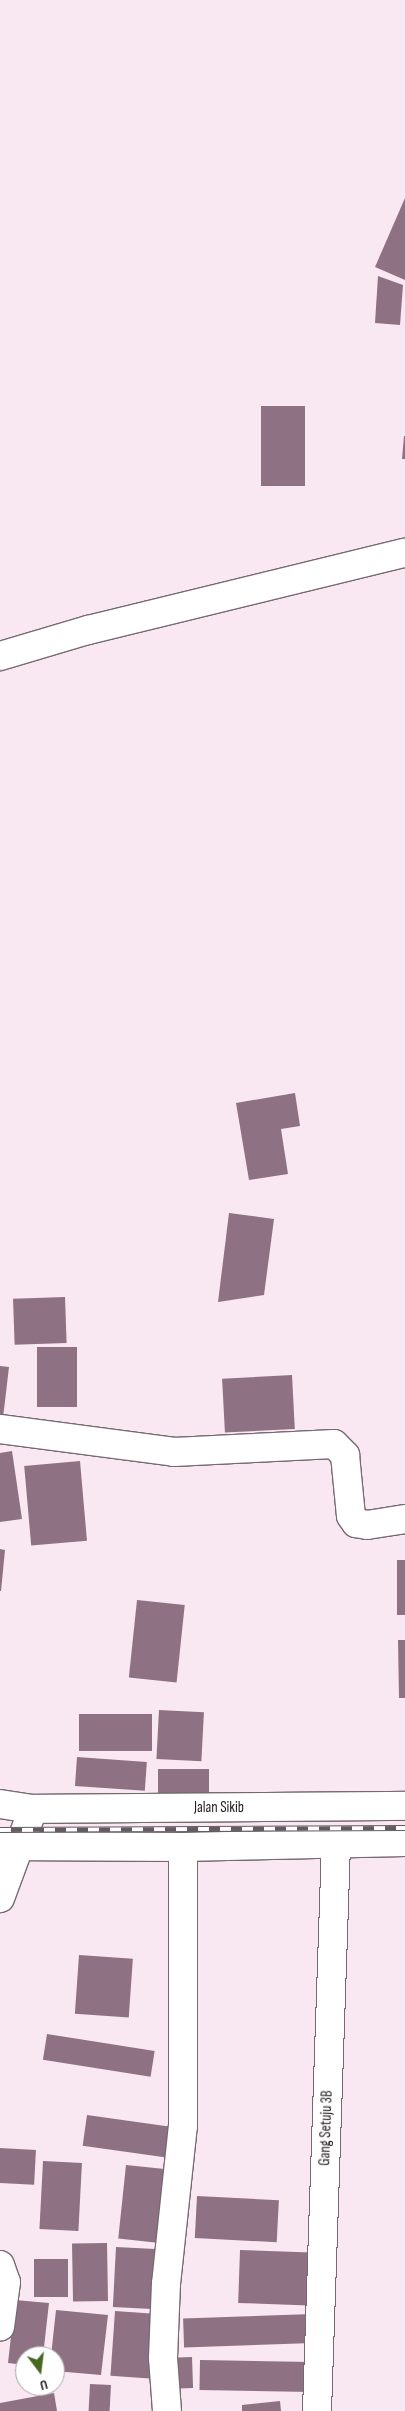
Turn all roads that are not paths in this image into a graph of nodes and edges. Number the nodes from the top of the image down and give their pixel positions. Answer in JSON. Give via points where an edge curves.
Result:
{"nodes":[{"id":1,"x":405,"y":553,"type":"edge"},
{"id":2,"x":0,"y":656,"type":"edge"},
{"id":3,"x":0,"y":1428,"type":"edge"},
{"id":4,"x":405,"y":1518,"type":"edge"},
{"id":5,"x":0,"y":1804,"type":"edge"},
{"id":6,"x":405,"y":1806,"type":"edge"},
{"id":7,"x":20,"y":1833,"type":"edge"},
{"id":8,"x":405,"y":1842,"type":"edge"},
{"id":9,"x":336,"y":1844,"type":"junction"},
{"id":10,"x":182,"y":1847,"type":"junction"},
{"id":11,"x":0,"y":1898,"type":"edge"},
{"id":12,"x":0,"y":2265,"type":"edge"},
{"id":13,"x":0,"y":2327,"type":"edge"},
{"id":14,"x":168,"y":2411,"type":"edge"},
{"id":15,"x":317,"y":2411,"type":"edge"}],
"edges":[{"from":1,"to":2,"type":"street","via":[[88,630]]},
{"from":3,"to":4,"type":"street","via":[[174,1452],[334,1444],[345,1455],[351,1516],[356,1523],[366,1525]]},
{"from":5,"to":7,"type":"street"},
{"from":6,"to":7,"type":"street","name":"Jalan Sikib"},
{"from":7,"to":10,"type":"street"},
{"from":7,"to":11,"type":"street"},
{"from":8,"to":9,"type":"street"},
{"from":9,"to":10,"type":"street"},
{"from":9,"to":15,"type":"street","name":"Gang Setuju 3B"},
{"from":10,"to":14,"type":"street","via":[[183,2126],[166,2284],[163,2358]]},
{"from":12,"to":13,"type":"street","via":[[6,2282]]}]}
